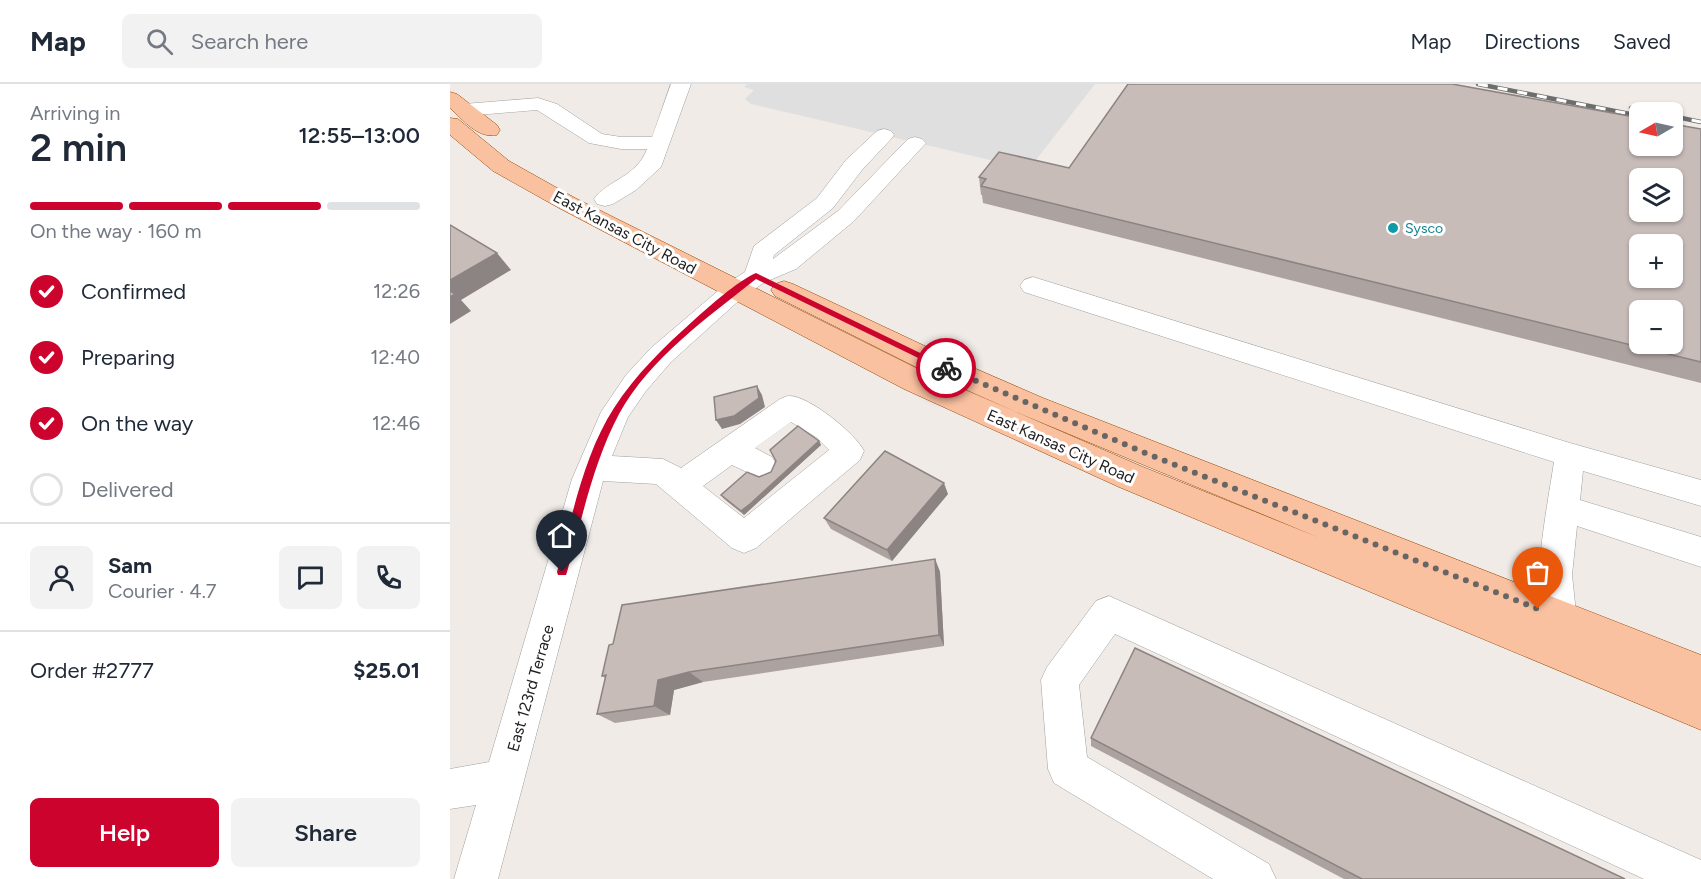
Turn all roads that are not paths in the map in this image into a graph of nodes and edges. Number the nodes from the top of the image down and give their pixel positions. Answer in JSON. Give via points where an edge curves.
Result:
{"nodes":[{"id":1,"x":681,"y":84,"type":"edge"},
{"id":2,"x":455,"y":111,"type":"edge"},
{"id":3,"x":884,"y":135,"type":"dead end"},
{"id":4,"x":660,"y":143,"type":"junction"},
{"id":5,"x":915,"y":143,"type":"dead end"},
{"id":6,"x":605,"y":199,"type":"junction"},
{"id":7,"x":745,"y":283,"type":"junction"},
{"id":8,"x":1033,"y":286,"type":"dead end"},
{"id":9,"x":731,"y":450,"type":"junction"},
{"id":10,"x":1570,"y":455,"type":"junction"},
{"id":11,"x":592,"y":468,"type":"junction"},
{"id":12,"x":780,"y":480,"type":"junction"},
{"id":13,"x":680,"y":486,"type":"junction"},
{"id":14,"x":1701,"y":493,"type":"edge"},
{"id":15,"x":1563,"y":508,"type":"junction"},
{"id":16,"x":1701,"y":552,"type":"edge"},
{"id":17,"x":1560,"y":618,"type":"junction"},
{"id":18,"x":1562,"y":653,"type":"junction"},
{"id":19,"x":1701,"y":674,"type":"edge"},
{"id":20,"x":1701,"y":710,"type":"edge"},
{"id":21,"x":504,"y":780,"type":"junction"},
{"id":22,"x":450,"y":789,"type":"edge"},
{"id":23,"x":476,"y":879,"type":"edge"},
{"id":24,"x":1254,"y":879,"type":"edge"},
{"id":25,"x":1693,"y":879,"type":"edge"}],
"edges":[{"from":1,"to":4,"type":"street"},
{"from":2,"to":4,"type":"street","via":[[537,104],[550,108],[596,139]]},
{"from":2,"to":6,"type":"main road","name":"East Kansas City Road","via":[[522,156]]},
{"from":2,"to":7,"type":"main road","name":"East Kansas City Road","via":[[501,165]]},
{"from":3,"to":7,"type":"street","via":[[825,203],[763,252]]},
{"from":4,"to":6,"type":"street","via":[[643,174]]},
{"from":5,"to":7,"type":"street","via":[[846,216],[787,263]]},
{"from":6,"to":7,"type":"main road","name":"East Kansas City Road"},
{"from":7,"to":11,"type":"street","name":"East 123rd Terrace","via":[[683,334],[636,383],[616,412]]},
{"from":7,"to":17,"type":"main road","name":"East Kansas City Road","via":[[1042,410]]},
{"from":7,"to":18,"type":"main road","name":"East Kansas City Road","via":[[915,381],[1131,477]]},
{"from":8,"to":10,"type":"street"},
{"from":9,"to":12,"type":"street"},
{"from":9,"to":12,"type":"street","via":[[794,450]]},
{"from":9,"to":13,"type":"street"},
{"from":10,"to":14,"type":"street"},
{"from":10,"to":15,"type":"street"},
{"from":11,"to":13,"type":"street","via":[[663,472]]},
{"from":11,"to":21,"type":"street","name":"East 123rd Terrace"},
{"from":12,"to":13,"type":"street","via":[[744,538]]},
{"from":15,"to":16,"type":"street"},
{"from":15,"to":17,"type":"street","via":[[1555,575]]},
{"from":17,"to":18,"type":"street"},
{"from":17,"to":19,"type":"main road","name":"East Kansas City Road"},
{"from":18,"to":20,"type":"main road","name":"East Kansas City Road"},
{"from":21,"to":22,"type":"street"},
{"from":21,"to":23,"type":"street","name":"East 123rd Terrace"},
{"from":24,"to":25,"type":"street","via":[[1068,770],[1060,680],[1108,613]]}]}
